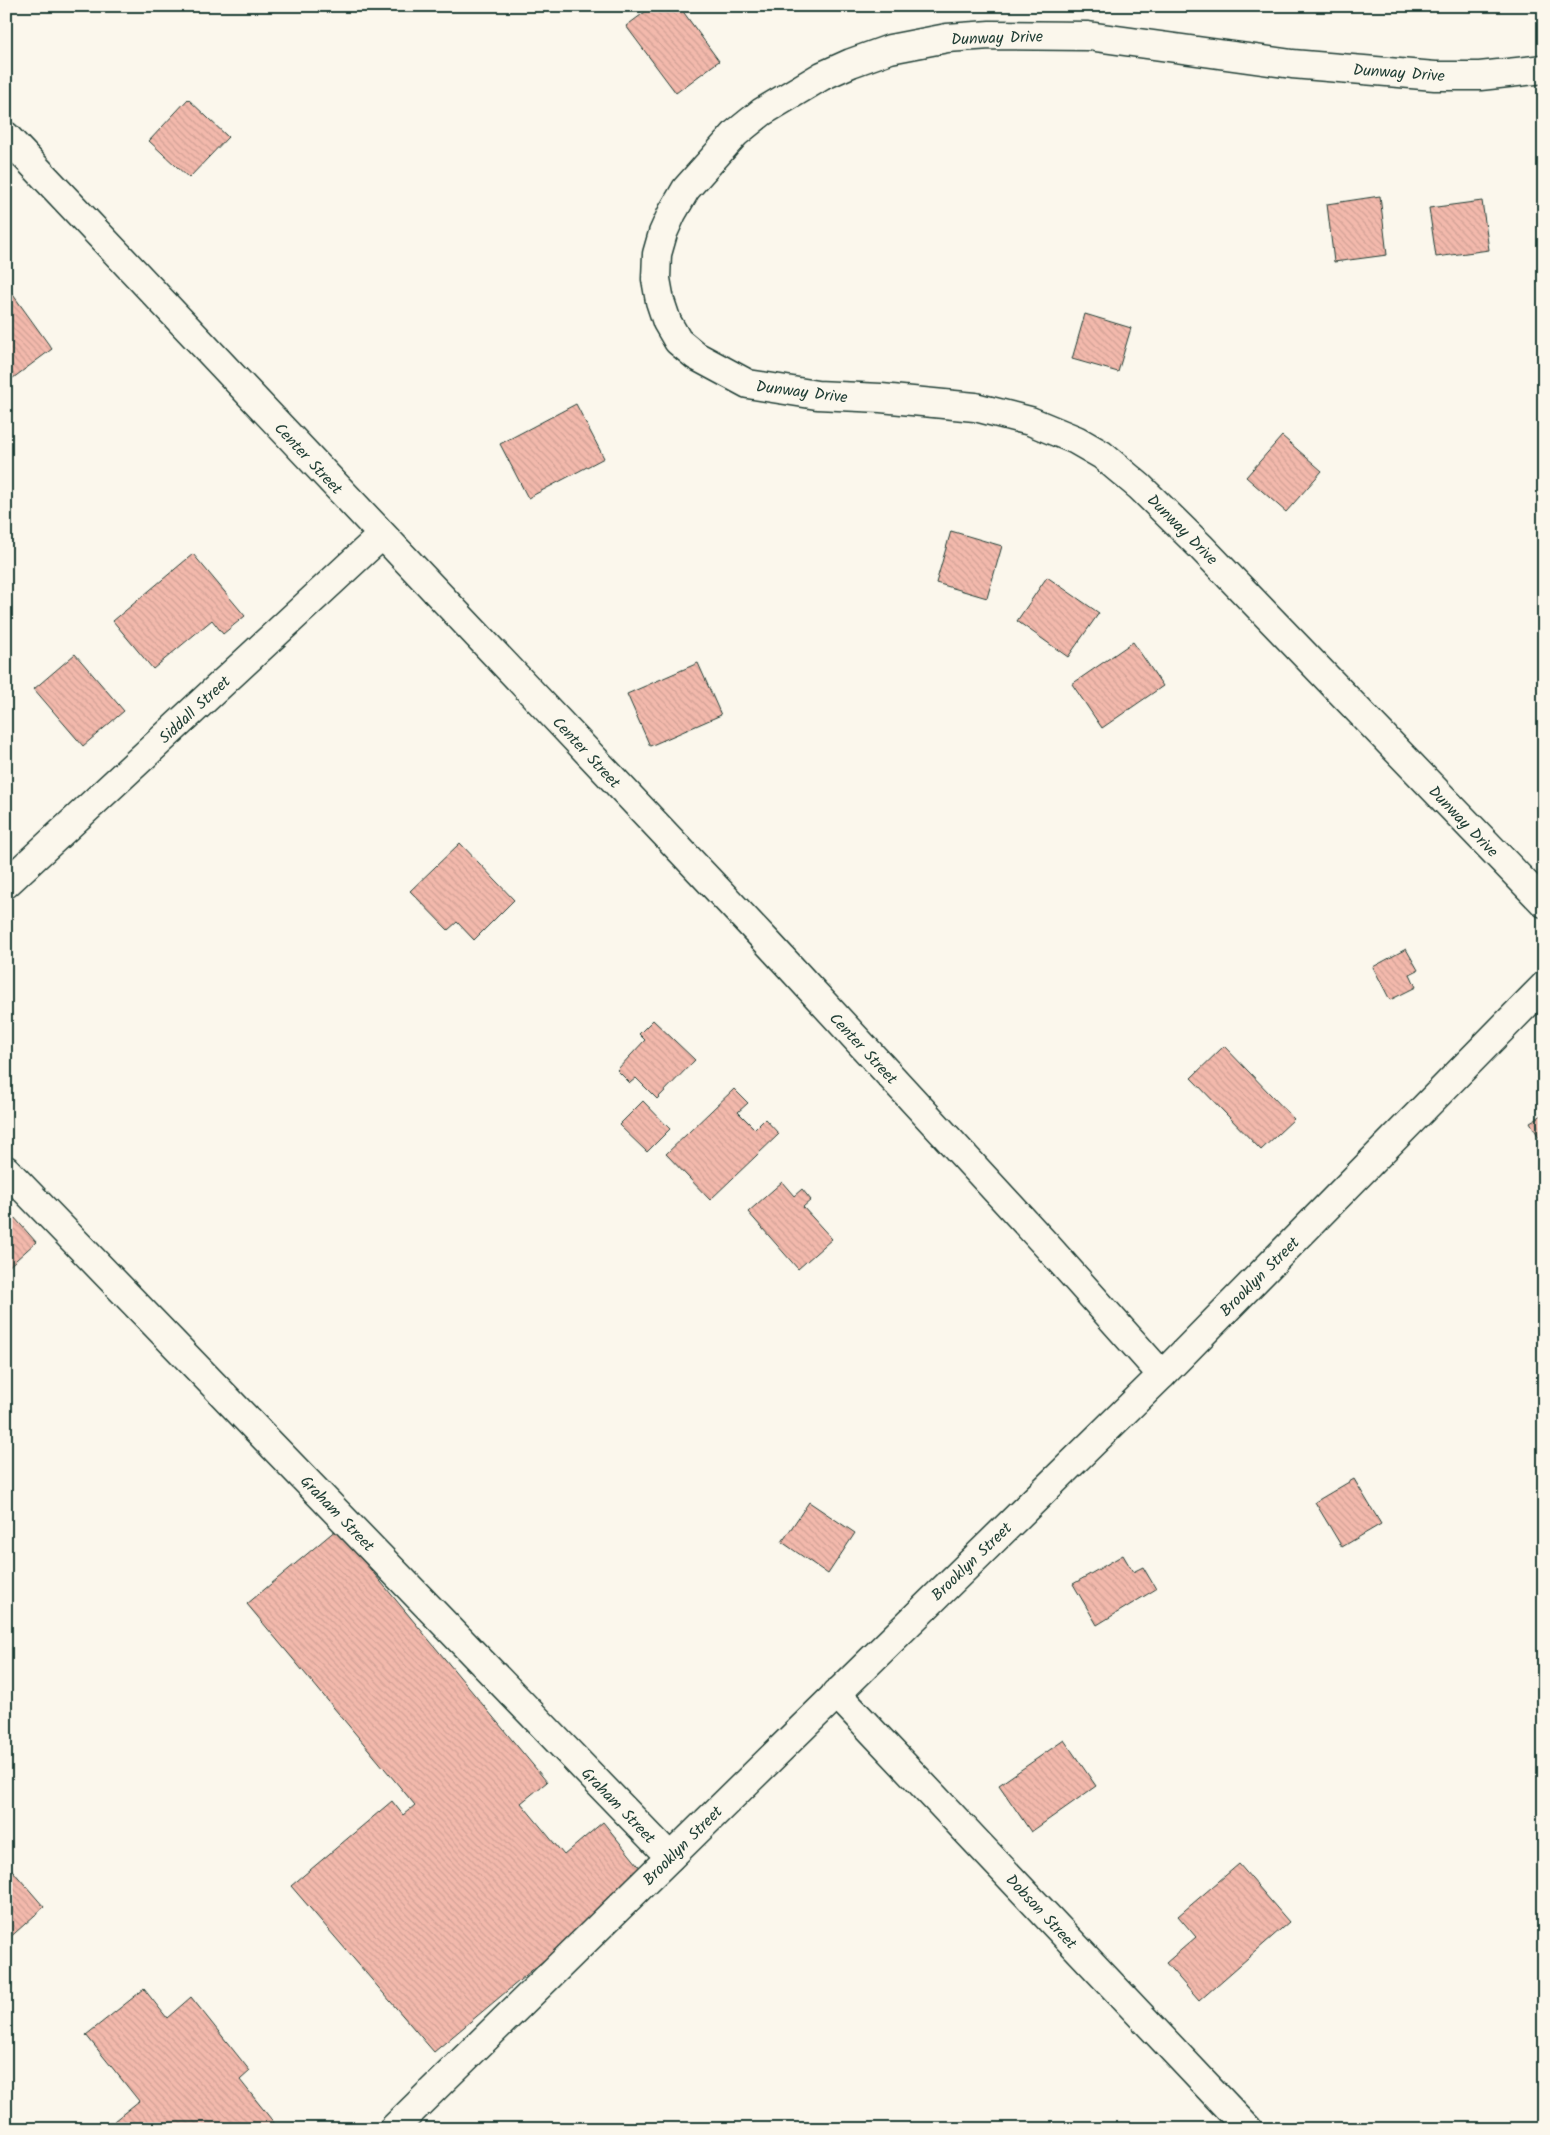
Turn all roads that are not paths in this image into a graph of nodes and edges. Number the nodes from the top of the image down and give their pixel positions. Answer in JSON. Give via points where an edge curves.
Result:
{"nodes":[{"id":1,"x":1544,"y":69,"type":"edge"},
{"id":2,"x":6,"y":136,"type":"edge"},
{"id":3,"x":382,"y":535,"type":"junction"},
{"id":4,"x":6,"y":884,"type":"edge"},
{"id":5,"x":1544,"y":903,"type":"edge"},
{"id":6,"x":1544,"y":986,"type":"edge"},
{"id":7,"x":6,"y":1170,"type":"edge"},
{"id":8,"x":1162,"y":1374,"type":"junction"},
{"id":9,"x":836,"y":1693,"type":"junction"},
{"id":10,"x":670,"y":1857,"type":"junction"},
{"id":11,"x":393,"y":2129,"type":"edge"},
{"id":12,"x":1248,"y":2129,"type":"edge"}],
"edges":[{"from":1,"to":5,"type":"street","name":"Dunway Drive","via":[[1480,76],[1435,76],[1292,64],[1088,36],[990,35],[947,38],[890,49],[822,76],[762,112],[736,133],[686,189],[672,212],[657,254],[656,279],[667,322],[678,341],[696,356],[748,384],[817,395],[975,407],[1030,421],[1076,440],[1102,456],[1140,487],[1200,546]]},
{"from":2,"to":3,"type":"street","name":"Center Street"},
{"from":3,"to":4,"type":"street","name":"Siddall Street"},
{"from":3,"to":8,"type":"street","name":"Center Street","via":[[769,944]]},
{"from":6,"to":8,"type":"street","name":"Brooklyn Street"},
{"from":7,"to":10,"type":"street","name":"Graham Street"},
{"from":8,"to":9,"type":"street","name":"Brooklyn Street"},
{"from":9,"to":10,"type":"street","name":"Brooklyn Street"},
{"from":9,"to":12,"type":"street","name":"Dobson Street"},
{"from":10,"to":11,"type":"street","name":"Brooklyn Street"}]}
